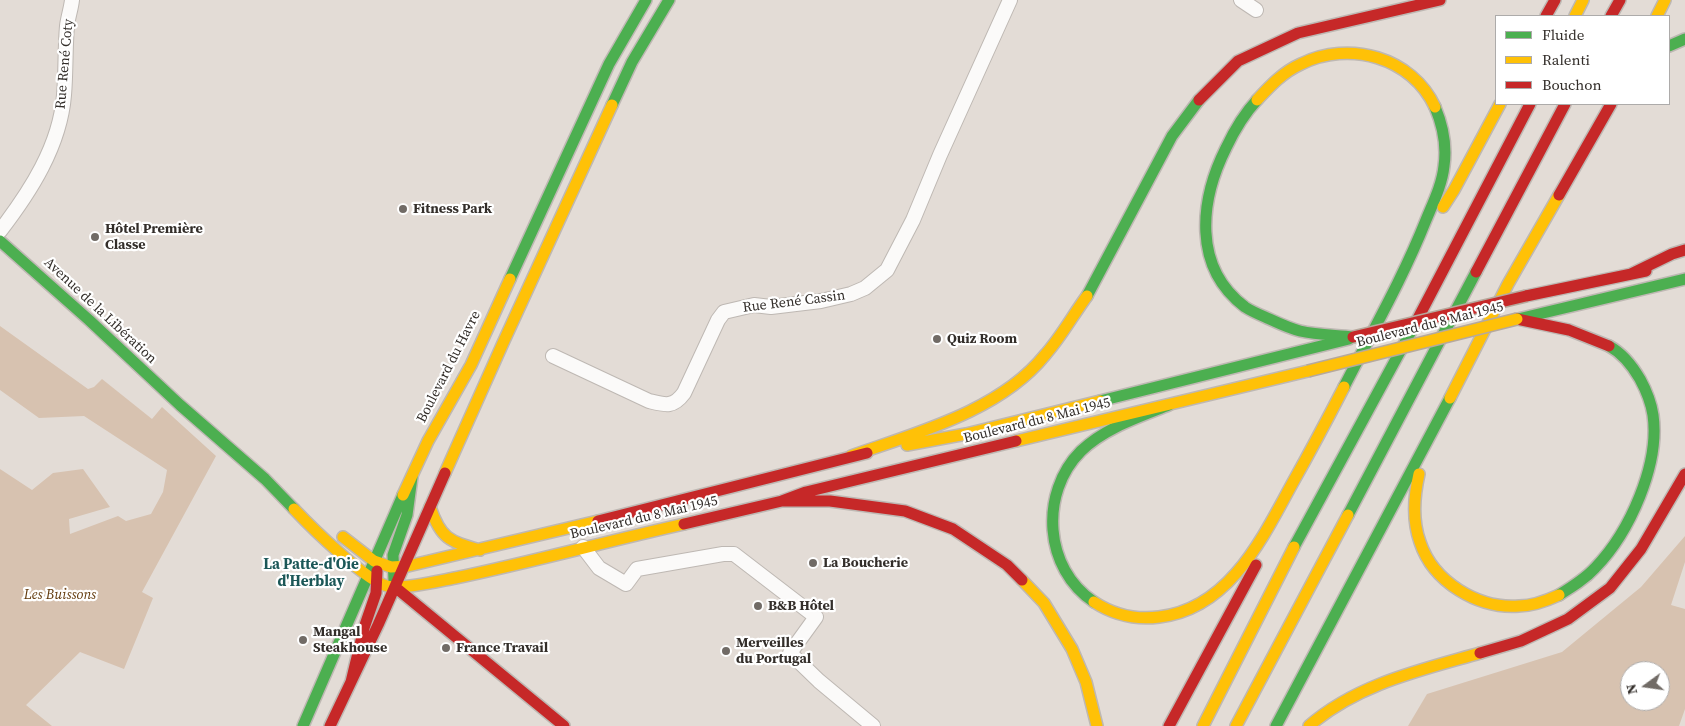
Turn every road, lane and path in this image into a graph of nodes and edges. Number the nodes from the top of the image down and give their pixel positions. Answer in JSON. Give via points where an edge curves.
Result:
{"nodes":[{"id":1,"x":72,"y":0,"type":"edge"},
{"id":2,"x":646,"y":0,"type":"edge"},
{"id":3,"x":669,"y":0,"type":"edge"},
{"id":4,"x":1010,"y":0,"type":"edge"},
{"id":5,"x":1242,"y":0,"type":"edge"},
{"id":6,"x":1440,"y":0,"type":"edge"},
{"id":7,"x":1555,"y":0,"type":"edge"},
{"id":8,"x":1583,"y":0,"type":"edge"},
{"id":9,"x":1620,"y":0,"type":"edge"},
{"id":10,"x":1665,"y":0,"type":"edge"},
{"id":11,"x":1256,"y":10,"type":"dead end"},
{"id":12,"x":1547,"y":15,"type":"edge"},
{"id":13,"x":1576,"y":15,"type":"edge"},
{"id":14,"x":1612,"y":15,"type":"edge"},
{"id":15,"x":1658,"y":15,"type":"edge"},
{"id":16,"x":1685,"y":39,"type":"edge"},
{"id":17,"x":1670,"y":46,"type":"edge"},
{"id":18,"x":1499,"y":105,"type":"edge"},
{"id":19,"x":1529,"y":105,"type":"edge"},
{"id":20,"x":1564,"y":105,"type":"edge"},
{"id":21,"x":1612,"y":105,"type":"edge"},
{"id":22,"x":0,"y":232,"type":"edge"},
{"id":23,"x":0,"y":241,"type":"edge"},
{"id":24,"x":1685,"y":250,"type":"edge"},
{"id":25,"x":1413,"y":253,"type":"junction"},
{"id":26,"x":1685,"y":261,"type":"edge"},
{"id":27,"x":1631,"y":274,"type":"junction"},
{"id":28,"x":1685,"y":279,"type":"edge"},
{"id":29,"x":1517,"y":319,"type":"junction"},
{"id":30,"x":83,"y":330,"type":"dead end"},
{"id":31,"x":1353,"y":337,"type":"junction"},
{"id":32,"x":553,"y":356,"type":"dead end"},
{"id":33,"x":180,"y":405,"type":"junction"},
{"id":34,"x":1169,"y":405,"type":"junction"},
{"id":35,"x":1427,"y":444,"type":"junction"},
{"id":36,"x":851,"y":456,"type":"junction"},
{"id":37,"x":1685,"y":474,"type":"edge"},
{"id":38,"x":412,"y":477,"type":"junction"},
{"id":39,"x":265,"y":479,"type":"junction"},
{"id":40,"x":794,"y":484,"type":"junction"},
{"id":41,"x":782,"y":502,"type":"junction"},
{"id":42,"x":430,"y":507,"type":"junction"},
{"id":43,"x":316,"y":514,"type":"dead end"},
{"id":44,"x":1268,"y":530,"type":"junction"},
{"id":45,"x":338,"y":533,"type":"dead end"},
{"id":46,"x":584,"y":547,"type":"junction"},
{"id":47,"x":480,"y":550,"type":"junction"},
{"id":48,"x":374,"y":561,"type":"junction"},
{"id":49,"x":404,"y":566,"type":"junction"},
{"id":50,"x":391,"y":567,"type":"junction"},
{"id":51,"x":368,"y":577,"type":"junction"},
{"id":52,"x":378,"y":584,"type":"junction"},
{"id":53,"x":395,"y":587,"type":"junction"},
{"id":54,"x":351,"y":682,"type":"junction"},
{"id":55,"x":302,"y":726,"type":"edge"},
{"id":56,"x":330,"y":726,"type":"edge"},
{"id":57,"x":564,"y":726,"type":"edge"},
{"id":58,"x":872,"y":726,"type":"edge"},
{"id":59,"x":1097,"y":726,"type":"edge"},
{"id":60,"x":1169,"y":726,"type":"edge"},
{"id":61,"x":1203,"y":726,"type":"edge"},
{"id":62,"x":1236,"y":726,"type":"edge"},
{"id":63,"x":1276,"y":726,"type":"edge"},
{"id":64,"x":1309,"y":726,"type":"edge"}],
"edges":[{"from":1,"to":22,"type":"street","name":"Rue René Coty","via":[[67,26],[62,110],[54,142],[17,209]]},
{"from":2,"to":38,"type":"main road","name":"Boulevard du Havre","via":[[609,64],[471,365],[439,419]]},
{"from":3,"to":42,"type":"main road","via":[[632,62]]},
{"from":4,"to":32,"type":"street","name":"Rue René Cassin","via":[[913,220],[891,264],[876,280],[852,294],[821,301],[771,307],[754,305],[724,312],[684,393],[672,404],[648,401]]},
{"from":5,"to":11,"type":"street"},
{"from":6,"to":36,"type":"main road","via":[[1298,32],[1238,61],[1203,94],[1172,136],[1087,295],[1045,356],[1019,381],[976,409]]},
{"from":7,"to":12,"type":"main road"},
{"from":8,"to":13,"type":"main road"},
{"from":9,"to":14,"type":"main road"},
{"from":10,"to":15,"type":"main road"},
{"from":16,"to":17,"type":"main road"},
{"from":18,"to":25,"type":"main road","via":[[1454,190]]},
{"from":19,"to":61,"type":"main road","via":[[1281,570]]},
{"from":20,"to":62,"type":"main road"},
{"from":21,"to":35,"type":"main road","via":[[1508,284]]},
{"from":23,"to":33,"type":"main road","name":"Avenue de la Libération"},
{"from":24,"to":27,"type":"main road"},
{"from":25,"to":31,"type":"main road","via":[[1446,164],[1440,114],[1422,86],[1396,64],[1357,52],[1314,58],[1271,83],[1233,133],[1212,183],[1204,223],[1212,263],[1226,288],[1249,310],[1299,331]]},
{"from":25,"to":44,"type":"main road"},
{"from":26,"to":27,"type":"main road","name":"Boulevard du 8 Mai 1945"},
{"from":27,"to":31,"type":"main road","name":"Boulevard du 8 Mai 1945","bridge":true},
{"from":28,"to":29,"type":"main road","name":"Boulevard du 8 Mai 1945"},
{"from":29,"to":34,"type":"main road","name":"Boulevard du 8 Mai 1945","bridge":true},
{"from":29,"to":35,"type":"main road","via":[[1569,330],[1605,344],[1618,352],[1640,376],[1653,412],[1652,454],[1634,509],[1617,540],[1596,568],[1579,582],[1545,601],[1518,608],[1476,600],[1454,588],[1438,573],[1419,541],[1414,498]]},
{"from":30,"to":33,"type":"main road","name":"Avenue de la Libération"},
{"from":31,"to":36,"type":"main road","name":"Boulevard du 8 Mai 1945","via":[[966,434]]},
{"from":33,"to":39,"type":"main road","name":"Avenue de la Libération"},
{"from":34,"to":40,"type":"main road","name":"Boulevard du 8 Mai 1945","via":[[806,492]]},
{"from":34,"to":44,"type":"main road","via":[[1096,438],[1070,462],[1060,480],[1051,518],[1052,538],[1066,574],[1077,588],[1090,600],[1124,616],[1162,619],[1178,615],[1215,596],[1232,580]]},
{"from":35,"to":63,"type":"main road"},
{"from":36,"to":40,"type":"main road","name":"Boulevard du 8 Mai 1945"},
{"from":37,"to":64,"type":"main road","via":[[1641,549],[1610,588],[1568,619],[1521,641],[1365,690]]},
{"from":38,"to":48,"type":"main road","name":"Boulevard du Havre"},
{"from":38,"to":50,"type":"main road","via":[[406,520],[393,552]]},
{"from":39,"to":43,"type":"main road","name":"Avenue de la Libération"},
{"from":39,"to":51,"type":"main road","name":"Avenue de la Libération","via":[[310,526]]},
{"from":40,"to":41,"type":"main road","name":"Boulevard du 8 Mai 1945"},
{"from":40,"to":47,"type":"main road","name":"Boulevard du 8 Mai 1945"},
{"from":41,"to":46,"type":"main road","name":"Boulevard du 8 Mai 1945"},
{"from":41,"to":59,"type":"main road","via":[[830,500],[905,511],[953,529],[1006,565],[1044,603],[1072,649],[1086,682]]},
{"from":42,"to":47,"type":"main road","via":[[437,527],[446,538]]},
{"from":42,"to":49,"type":"main road"},
{"from":44,"to":60,"type":"main road","via":[[1254,572]]},
{"from":45,"to":48,"type":"main road"},
{"from":46,"to":53,"type":"main road","name":"Boulevard du 8 Mai 1945","via":[[497,569]]},
{"from":46,"to":58,"type":"street","via":[[599,568],[626,584],[637,569],[734,554],[816,616],[790,652]]},
{"from":47,"to":49,"type":"main road","name":"Boulevard du 8 Mai 1945"},
{"from":48,"to":50,"type":"main road"},
{"from":48,"to":51,"type":"main road","name":"Boulevard du Havre"},
{"from":48,"to":52,"type":"main road"},
{"from":49,"to":50,"type":"main road","name":"Boulevard du 8 Mai 1945"},
{"from":49,"to":53,"type":"main road"},
{"from":50,"to":53,"type":"main road"},
{"from":51,"to":52,"type":"main road","name":"Avenue de la Libération"},
{"from":51,"to":55,"type":"main road","name":"Boulevard du Havre"},
{"from":52,"to":53,"type":"main road"},
{"from":52,"to":54,"type":"main road"},
{"from":53,"to":54,"type":"main road"},
{"from":53,"to":57,"type":"main road"},
{"from":54,"to":56,"type":"main road"}]}
